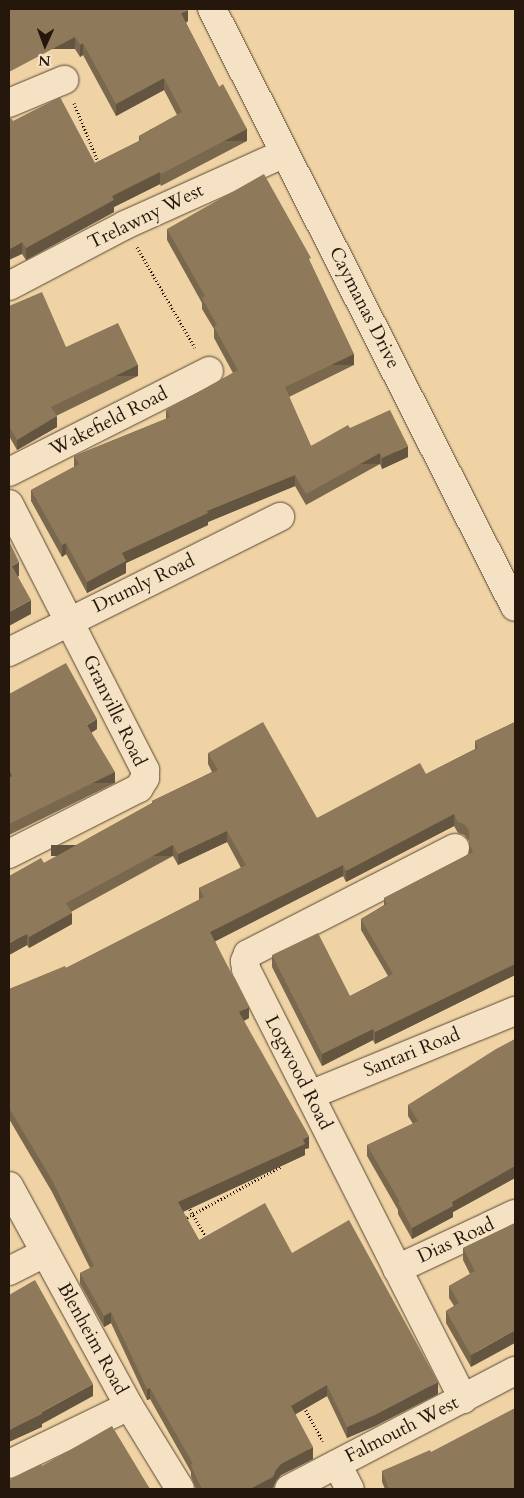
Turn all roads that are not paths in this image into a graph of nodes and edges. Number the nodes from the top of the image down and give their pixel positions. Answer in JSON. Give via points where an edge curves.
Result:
{"nodes":[{"id":1,"x":212,"y":9,"type":"edge"},
{"id":2,"x":64,"y":80,"type":"road end"},
{"id":3,"x":9,"y":103,"type":"edge"},
{"id":4,"x":285,"y":153,"type":"junction"},
{"id":5,"x":9,"y":286,"type":"edge"},
{"id":6,"x":209,"y":372,"type":"dead end"},
{"id":7,"x":9,"y":472,"type":"edge"},
{"id":8,"x":9,"y":504,"type":"edge"},
{"id":9,"x":280,"y":517,"type":"dead end"},
{"id":10,"x":515,"y":608,"type":"edge"},
{"id":11,"x":70,"y":621,"type":"junction"},
{"id":12,"x":9,"y":652,"type":"edge"},
{"id":13,"x":455,"y":848,"type":"dead end"},
{"id":14,"x":9,"y":854,"type":"edge"},
{"id":15,"x":515,"y":1010,"type":"edge"},
{"id":16,"x":310,"y":1096,"type":"junction"},
{"id":17,"x":9,"y":1186,"type":"edge"},
{"id":18,"x":515,"y":1214,"type":"edge"},
{"id":19,"x":45,"y":1253,"type":"junction"},
{"id":20,"x":397,"y":1269,"type":"junction"},
{"id":21,"x":9,"y":1271,"type":"edge"},
{"id":22,"x":515,"y":1371,"type":"edge"},
{"id":23,"x":463,"y":1399,"type":"junction"},
{"id":24,"x":129,"y":1406,"type":"junction"},
{"id":25,"x":9,"y":1464,"type":"edge"},
{"id":26,"x":337,"y":1464,"type":"junction"},
{"id":27,"x":180,"y":1489,"type":"edge"},
{"id":28,"x":289,"y":1489,"type":"edge"},
{"id":29,"x":350,"y":1489,"type":"edge"}],
"edges":[{"from":1,"to":4,"type":"street","name":"Caymanas Drive"},
{"from":2,"to":3,"type":"street"},
{"from":4,"to":5,"type":"street","name":"Trelawny West","via":[[125,225]]},
{"from":4,"to":10,"type":"street","name":"Caymanas Drive"},
{"from":6,"to":7,"type":"street","name":"Wakefield Road"},
{"from":8,"to":11,"type":"street","name":"Granville Road"},
{"from":9,"to":11,"type":"street","name":"Drumly Road"},
{"from":11,"to":12,"type":"street","name":"Drumly Road"},
{"from":11,"to":14,"type":"street","name":"Granville Road","via":[[146,778],[139,788]]},
{"from":13,"to":16,"type":"street","name":"Logwood Road","via":[[248,954],[246,969]]},
{"from":15,"to":16,"type":"street","name":"Santari Road"},
{"from":16,"to":20,"type":"street","name":"Logwood Road"},
{"from":17,"to":19,"type":"street","name":"Blenheim Road"},
{"from":18,"to":20,"type":"street","name":"Dias Road"},
{"from":19,"to":21,"type":"street"},
{"from":19,"to":24,"type":"street","name":"Blenheim Road"},
{"from":20,"to":23,"type":"street","name":"Logwood Road"},
{"from":22,"to":23,"type":"street","name":"Falmouth West"},
{"from":23,"to":26,"type":"street","name":"Falmouth West"},
{"from":24,"to":25,"type":"street"},
{"from":24,"to":27,"type":"street","name":"Blenheim Road"},
{"from":26,"to":28,"type":"street","name":"Falmouth West"},
{"from":26,"to":29,"type":"street"}]}
